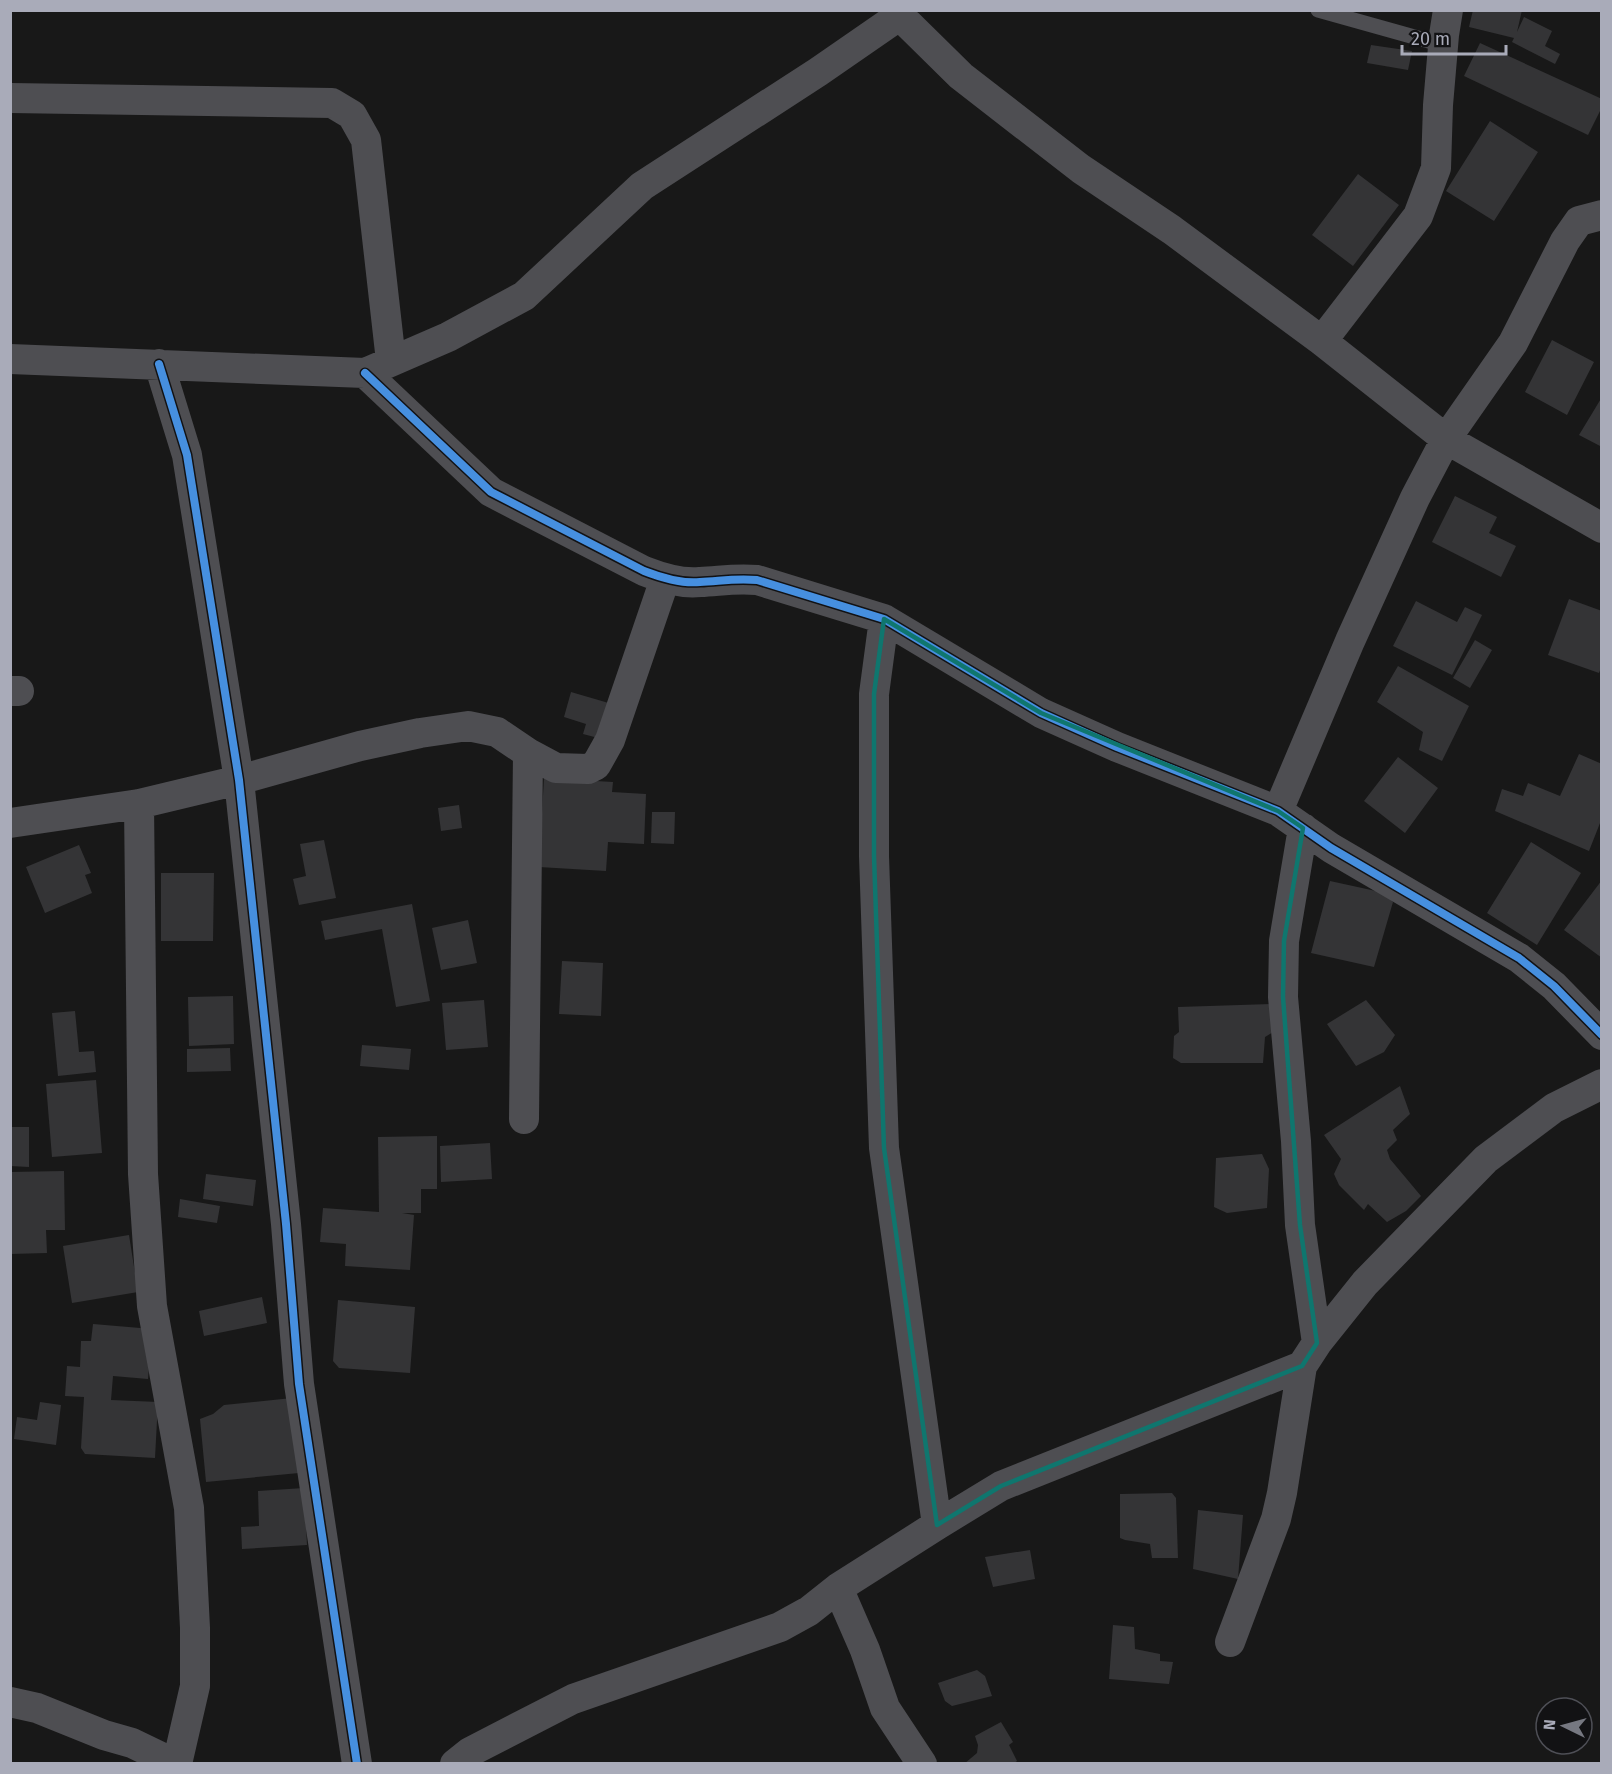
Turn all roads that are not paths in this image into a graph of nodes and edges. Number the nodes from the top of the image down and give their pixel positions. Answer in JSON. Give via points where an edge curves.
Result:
{"nodes":[{"id":1,"x":1318,"y":10,"type":"edge"},
{"id":2,"x":1448,"y":10,"type":"edge"},
{"id":3,"x":898,"y":12,"type":"edge"},
{"id":4,"x":1443,"y":45,"type":"junction"},
{"id":5,"x":10,"y":99,"type":"edge"},
{"id":6,"x":1602,"y":215,"type":"edge"},
{"id":7,"x":1322,"y":341,"type":"junction"},
{"id":8,"x":10,"y":359,"type":"edge"},
{"id":9,"x":392,"y":361,"type":"junction"},
{"id":10,"x":159,"y":364,"type":"junction"},
{"id":11,"x":365,"y":373,"type":"junction"},
{"id":12,"x":1446,"y":439,"type":"junction"},
{"id":13,"x":1602,"y":528,"type":"edge"},
{"id":14,"x":665,"y":579,"type":"junction"},
{"id":15,"x":884,"y":619,"type":"junction"},
{"id":16,"x":528,"y":753,"type":"junction"},
{"id":17,"x":239,"y":780,"type":"junction"},
{"id":18,"x":139,"y":804,"type":"junction"},
{"id":19,"x":1278,"y":811,"type":"junction"},
{"id":20,"x":10,"y":823,"type":"edge"},
{"id":21,"x":1303,"y":828,"type":"junction"},
{"id":22,"x":1602,"y":1035,"type":"edge"},
{"id":23,"x":1602,"y":1084,"type":"edge"},
{"id":24,"x":524,"y":1119,"type":"dead end"},
{"id":25,"x":1309,"y":1354,"type":"junction"},
{"id":26,"x":936,"y":1525,"type":"junction"},
{"id":27,"x":838,"y":1588,"type":"junction"},
{"id":28,"x":1230,"y":1642,"type":"dead end"},
{"id":29,"x":10,"y":1702,"type":"edge"},
{"id":30,"x":168,"y":1764,"type":"edge"},
{"id":31,"x":177,"y":1764,"type":"edge"},
{"id":32,"x":357,"y":1764,"type":"edge"},
{"id":33,"x":455,"y":1764,"type":"edge"},
{"id":34,"x":922,"y":1764,"type":"edge"}],
"edges":[{"from":1,"to":4,"type":"lane"},
{"from":2,"to":4,"type":"street"},
{"from":3,"to":7,"type":"street","via":[[961,76],[1081,169],[1172,230]]},
{"from":3,"to":9,"type":"street","via":[[818,72],[642,186],[524,296],[448,337]]},
{"from":4,"to":7,"type":"street","via":[[1436,168],[1418,216]]},
{"from":5,"to":9,"type":"street","via":[[332,103],[352,115],[366,140]]},
{"from":6,"to":12,"type":"street","via":[[1579,221],[1565,241],[1513,343]]},
{"from":7,"to":12,"type":"street"},
{"from":8,"to":10,"type":"street"},
{"from":9,"to":11,"type":"street"},
{"from":10,"to":11,"type":"street"},
{"from":10,"to":17,"type":"street","via":[[187,455]]},
{"from":11,"to":14,"type":"street","via":[[491,492]]},
{"from":12,"to":13,"type":"street"},
{"from":12,"to":19,"type":"street","via":[[1350,641]]},
{"from":14,"to":15,"type":"street","via":[[698,583],[757,580]]},
{"from":14,"to":16,"type":"street","via":[[610,740],[596,765],[588,769],[556,768]]},
{"from":15,"to":19,"type":"street","via":[[1041,713]]},
{"from":15,"to":26,"type":"street","via":[[874,694],[874,856],[885,1148]]},
{"from":16,"to":17,"type":"street","via":[[497,732],[468,726],[360,746]]},
{"from":16,"to":24,"type":"street"},
{"from":17,"to":18,"type":"street"},
{"from":17,"to":32,"type":"street","via":[[299,1384]]},
{"from":18,"to":20,"type":"street"},
{"from":18,"to":31,"type":"street","via":[[143,1174],[152,1306],[189,1508],[195,1628],[195,1686]]},
{"from":19,"to":21,"type":"street"},
{"from":21,"to":22,"type":"street","via":[[1519,958],[1554,986]]},
{"from":21,"to":25,"type":"street","via":[[1284,941],[1283,997]]},
{"from":23,"to":25,"type":"street","via":[[1554,1108],[1486,1159],[1365,1283]]},
{"from":25,"to":26,"type":"street","via":[[1001,1486]]},
{"from":25,"to":28,"type":"street","via":[[1276,1519]]},
{"from":26,"to":27,"type":"street"},
{"from":27,"to":33,"type":"street","via":[[780,1627],[573,1699],[470,1752]]},
{"from":27,"to":34,"type":"street","via":[[885,1708]]},
{"from":29,"to":30,"type":"street","via":[[132,1743]]}]}
